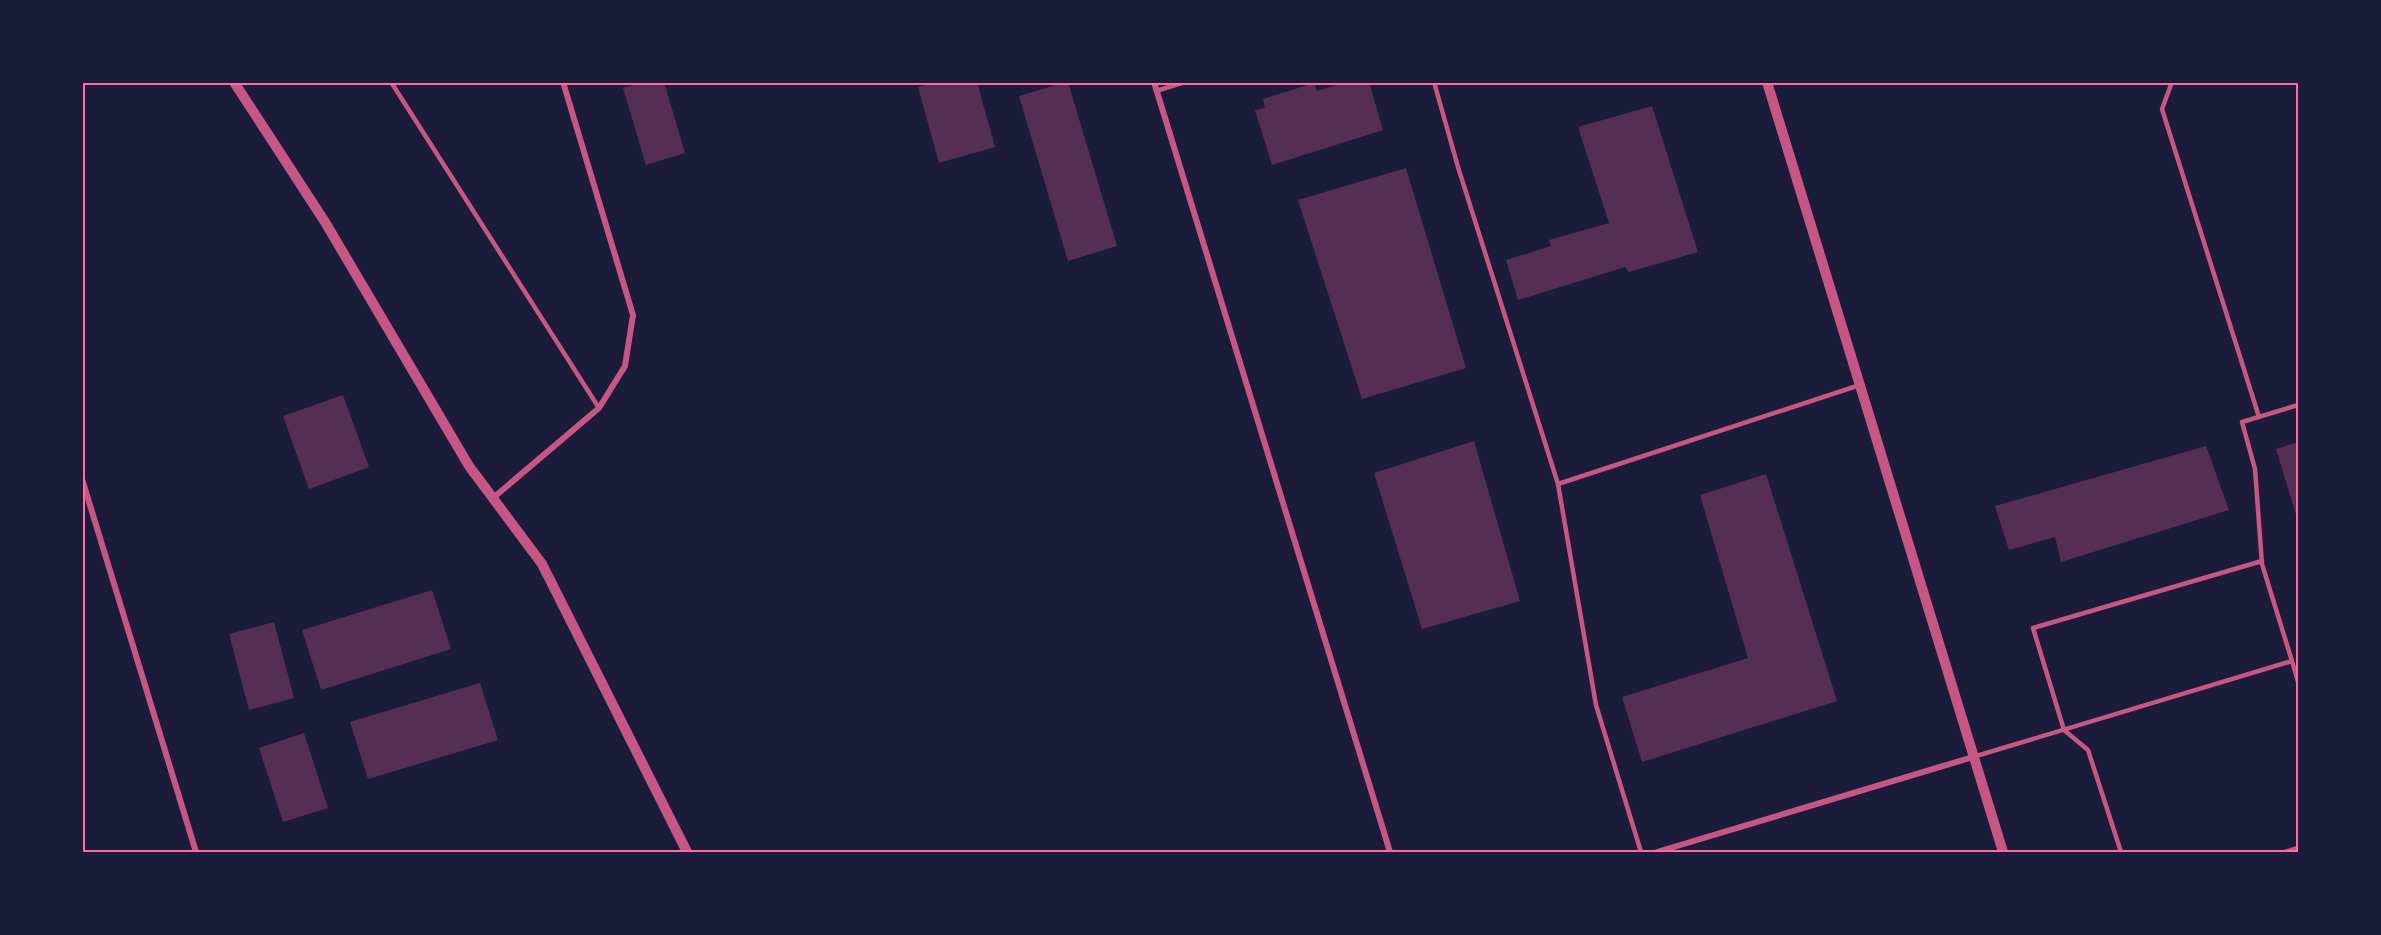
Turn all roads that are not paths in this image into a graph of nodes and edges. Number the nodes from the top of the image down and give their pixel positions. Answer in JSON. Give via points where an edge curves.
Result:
{"nodes":[{"id":1,"x":234,"y":82,"type":"edge"},
{"id":2,"x":391,"y":82,"type":"edge"},
{"id":3,"x":563,"y":82,"type":"edge"},
{"id":4,"x":1154,"y":82,"type":"edge"},
{"id":5,"x":1185,"y":82,"type":"edge"},
{"id":6,"x":1434,"y":82,"type":"edge"},
{"id":7,"x":1767,"y":82,"type":"edge"},
{"id":8,"x":2172,"y":82,"type":"edge"},
{"id":9,"x":1156,"y":91,"type":"junction"},
{"id":10,"x":1860,"y":385,"type":"junction"},
{"id":11,"x":2298,"y":405,"type":"edge"},
{"id":12,"x":599,"y":408,"type":"junction"},
{"id":13,"x":2259,"y":417,"type":"junction"},
{"id":14,"x":82,"y":479,"type":"edge"},
{"id":15,"x":1558,"y":484,"type":"junction"},
{"id":16,"x":493,"y":498,"type":"junction"},
{"id":17,"x":2262,"y":561,"type":"junction"},
{"id":18,"x":2292,"y":662,"type":"junction"},
{"id":19,"x":2298,"y":682,"type":"edge"},
{"id":20,"x":2064,"y":730,"type":"junction"},
{"id":21,"x":1973,"y":757,"type":"junction"},
{"id":22,"x":2298,"y":849,"type":"edge"},
{"id":23,"x":196,"y":852,"type":"edge"},
{"id":24,"x":687,"y":852,"type":"edge"},
{"id":25,"x":1390,"y":852,"type":"edge"},
{"id":26,"x":1641,"y":852,"type":"edge"},
{"id":27,"x":1657,"y":852,"type":"edge"},
{"id":28,"x":2002,"y":852,"type":"edge"},
{"id":29,"x":2121,"y":852,"type":"edge"},
{"id":30,"x":2285,"y":852,"type":"edge"}],
"edges":[{"from":1,"to":16,"type":"street","via":[[325,222],[469,466]]},
{"from":2,"to":12,"type":"lane"},
{"from":3,"to":12,"type":"street","via":[[633,315],[625,366]]},
{"from":4,"to":9,"type":"street"},
{"from":5,"to":9,"type":"lane"},
{"from":6,"to":15,"type":"lane"},
{"from":7,"to":10,"type":"street"},
{"from":8,"to":13,"type":"lane","via":[[2162,109]]},
{"from":9,"to":25,"type":"street"},
{"from":10,"to":15,"type":"lane"},
{"from":10,"to":21,"type":"street"},
{"from":11,"to":13,"type":"lane"},
{"from":12,"to":16,"type":"street"},
{"from":13,"to":17,"type":"lane","via":[[2242,422],[2255,469]]},
{"from":14,"to":23,"type":"street"},
{"from":15,"to":26,"type":"lane","via":[[1596,705]]},
{"from":16,"to":24,"type":"street","via":[[542,564]]},
{"from":17,"to":18,"type":"lane"},
{"from":17,"to":20,"type":"lane","via":[[2033,628]]},
{"from":18,"to":19,"type":"lane"},
{"from":18,"to":20,"type":"lane"},
{"from":20,"to":21,"type":"lane"},
{"from":20,"to":29,"type":"lane","via":[[2088,750]]},
{"from":21,"to":27,"type":"street"},
{"from":21,"to":28,"type":"street"},
{"from":22,"to":30,"type":"lane"}]}
